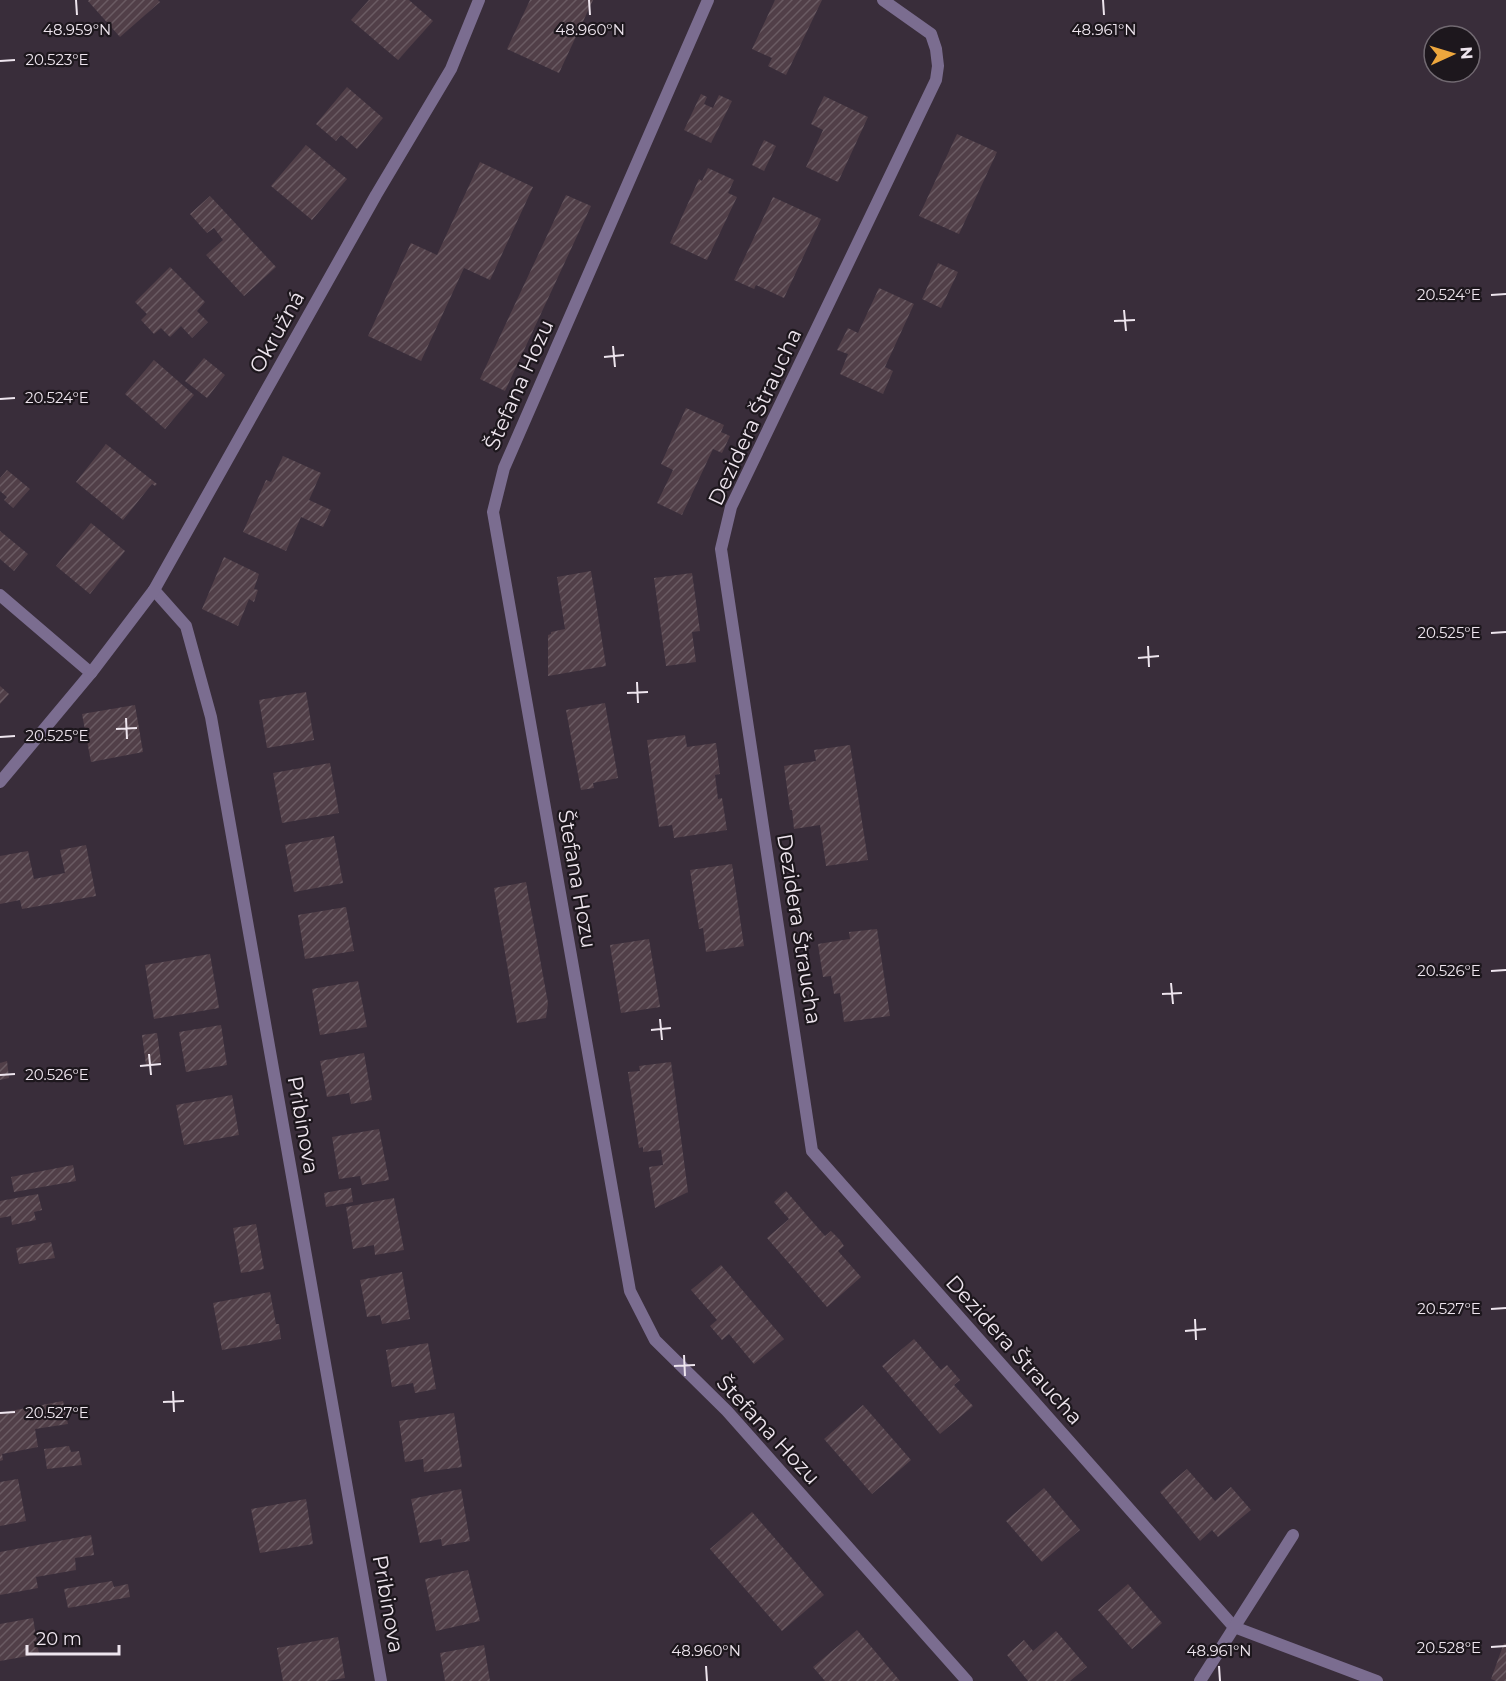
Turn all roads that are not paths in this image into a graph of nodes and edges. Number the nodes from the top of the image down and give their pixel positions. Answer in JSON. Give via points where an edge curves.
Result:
{"nodes":[{"id":1,"x":479,"y":0,"type":"edge"},
{"id":2,"x":708,"y":0,"type":"edge"},
{"id":3,"x":883,"y":0,"type":"edge"},
{"id":4,"x":154,"y":590,"type":"junction"},
{"id":5,"x":0,"y":595,"type":"edge"},
{"id":6,"x":91,"y":673,"type":"junction"},
{"id":7,"x":0,"y":782,"type":"edge"},
{"id":8,"x":1293,"y":1535,"type":"dead end"},
{"id":9,"x":1234,"y":1628,"type":"junction"},
{"id":10,"x":381,"y":1681,"type":"edge"},
{"id":11,"x":967,"y":1681,"type":"edge"},
{"id":12,"x":1200,"y":1681,"type":"edge"},
{"id":13,"x":1377,"y":1681,"type":"edge"}],
"edges":[{"from":1,"to":4,"type":"street","name":"Okružná","via":[[451,69]]},
{"from":2,"to":11,"type":"street","name":"Štefana Hozu","via":[[504,468],[493,512],[630,1291],[655,1340],[727,1411]]},
{"from":3,"to":9,"type":"street","name":"Dezidera Štraucha","via":[[931,34],[938,66],[936,80],[731,507],[721,549],[812,1151]]},
{"from":4,"to":6,"type":"street","name":"Okružná"},
{"from":4,"to":10,"type":"street","name":"Pribinova","via":[[186,626],[211,717]]},
{"from":5,"to":6,"type":"street"},
{"from":6,"to":7,"type":"street","name":"Okružná"},
{"from":8,"to":9,"type":"street"},
{"from":9,"to":12,"type":"street"},
{"from":9,"to":13,"type":"street","name":"Dezidera Štraucha"}]}
